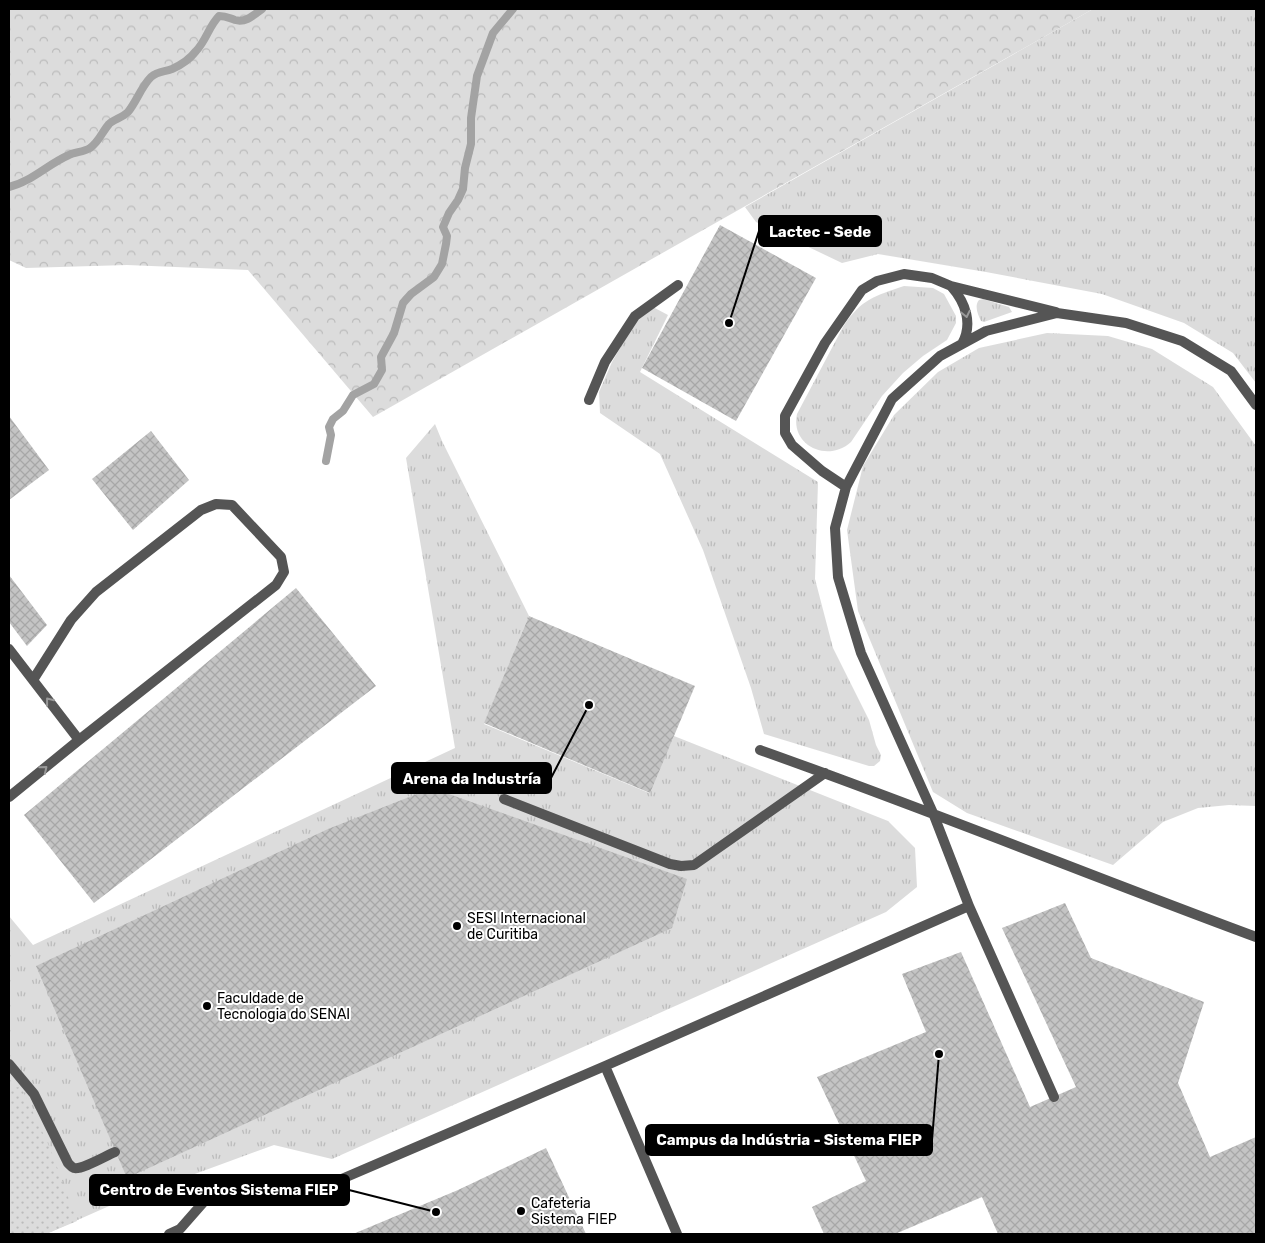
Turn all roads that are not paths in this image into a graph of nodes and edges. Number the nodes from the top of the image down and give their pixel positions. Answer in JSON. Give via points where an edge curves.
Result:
{"nodes":[{"id":1,"x":678,"y":285,"type":"dead end"},
{"id":2,"x":951,"y":286,"type":"junction"},
{"id":3,"x":1057,"y":313,"type":"junction"},
{"id":4,"x":962,"y":344,"type":"junction"},
{"id":5,"x":589,"y":400,"type":"dead end"},
{"id":6,"x":1256,"y":405,"type":"edge"},
{"id":7,"x":846,"y":488,"type":"junction"},
{"id":8,"x":9,"y":649,"type":"edge"},
{"id":9,"x":33,"y":680,"type":"junction"},
{"id":10,"x":79,"y":740,"type":"junction"},
{"id":11,"x":760,"y":750,"type":"dead end"},
{"id":12,"x":825,"y":773,"type":"junction"},
{"id":13,"x":9,"y":797,"type":"edge"},
{"id":14,"x":504,"y":799,"type":"dead end"},
{"id":15,"x":933,"y":813,"type":"junction"},
{"id":16,"x":970,"y":906,"type":"junction"},
{"id":17,"x":1256,"y":937,"type":"edge"},
{"id":18,"x":9,"y":1064,"type":"edge"},
{"id":19,"x":605,"y":1066,"type":"junction"},
{"id":20,"x":1054,"y":1097,"type":"dead end"},
{"id":21,"x":116,"y":1152,"type":"dead end"},
{"id":22,"x":169,"y":1234,"type":"edge"},
{"id":23,"x":677,"y":1234,"type":"edge"}],
"edges":[{"from":1,"to":5,"type":"lane","via":[[635,316],[605,362]]},
{"from":2,"to":3,"type":"lane"},
{"from":2,"to":4,"type":"lane","one_way":true,"via":[[960,296],[968,316]]},
{"from":2,"to":7,"type":"lane","via":[[932,278],[904,274],[877,281],[862,290],[825,343],[785,416],[785,433],[792,445]]},
{"from":3,"to":4,"type":"lane","via":[[986,331]]},
{"from":3,"to":6,"type":"lane","via":[[1126,323],[1182,341],[1230,371]]},
{"from":4,"to":7,"type":"lane","via":[[940,356],[892,399]]},
{"from":7,"to":15,"type":"lane","via":[[835,528],[838,577],[860,653]]},
{"from":8,"to":9,"type":"lane"},
{"from":10,"to":9,"type":"lane","one_way":true},
{"from":9,"to":10,"type":"lane","via":[[71,620],[96,592],[202,510],[216,504],[232,505],[281,557],[284,572],[276,585]]},
{"from":13,"to":10,"type":"lane","one_way":true},
{"from":11,"to":12,"type":"lane"},
{"from":12,"to":14,"type":"lane","via":[[694,864],[681,866]]},
{"from":12,"to":15,"type":"lane"},
{"from":15,"to":16,"type":"lane"},
{"from":15,"to":17,"type":"lane"},
{"from":16,"to":19,"type":"lane"},
{"from":16,"to":20,"type":"lane"},
{"from":18,"to":21,"type":"lane","via":[[34,1094],[72,1167],[83,1166]]},
{"from":19,"to":22,"type":"lane","via":[[316,1190],[284,1188],[250,1180],[209,1196],[180,1229]]},
{"from":19,"to":23,"type":"lane"}]}
